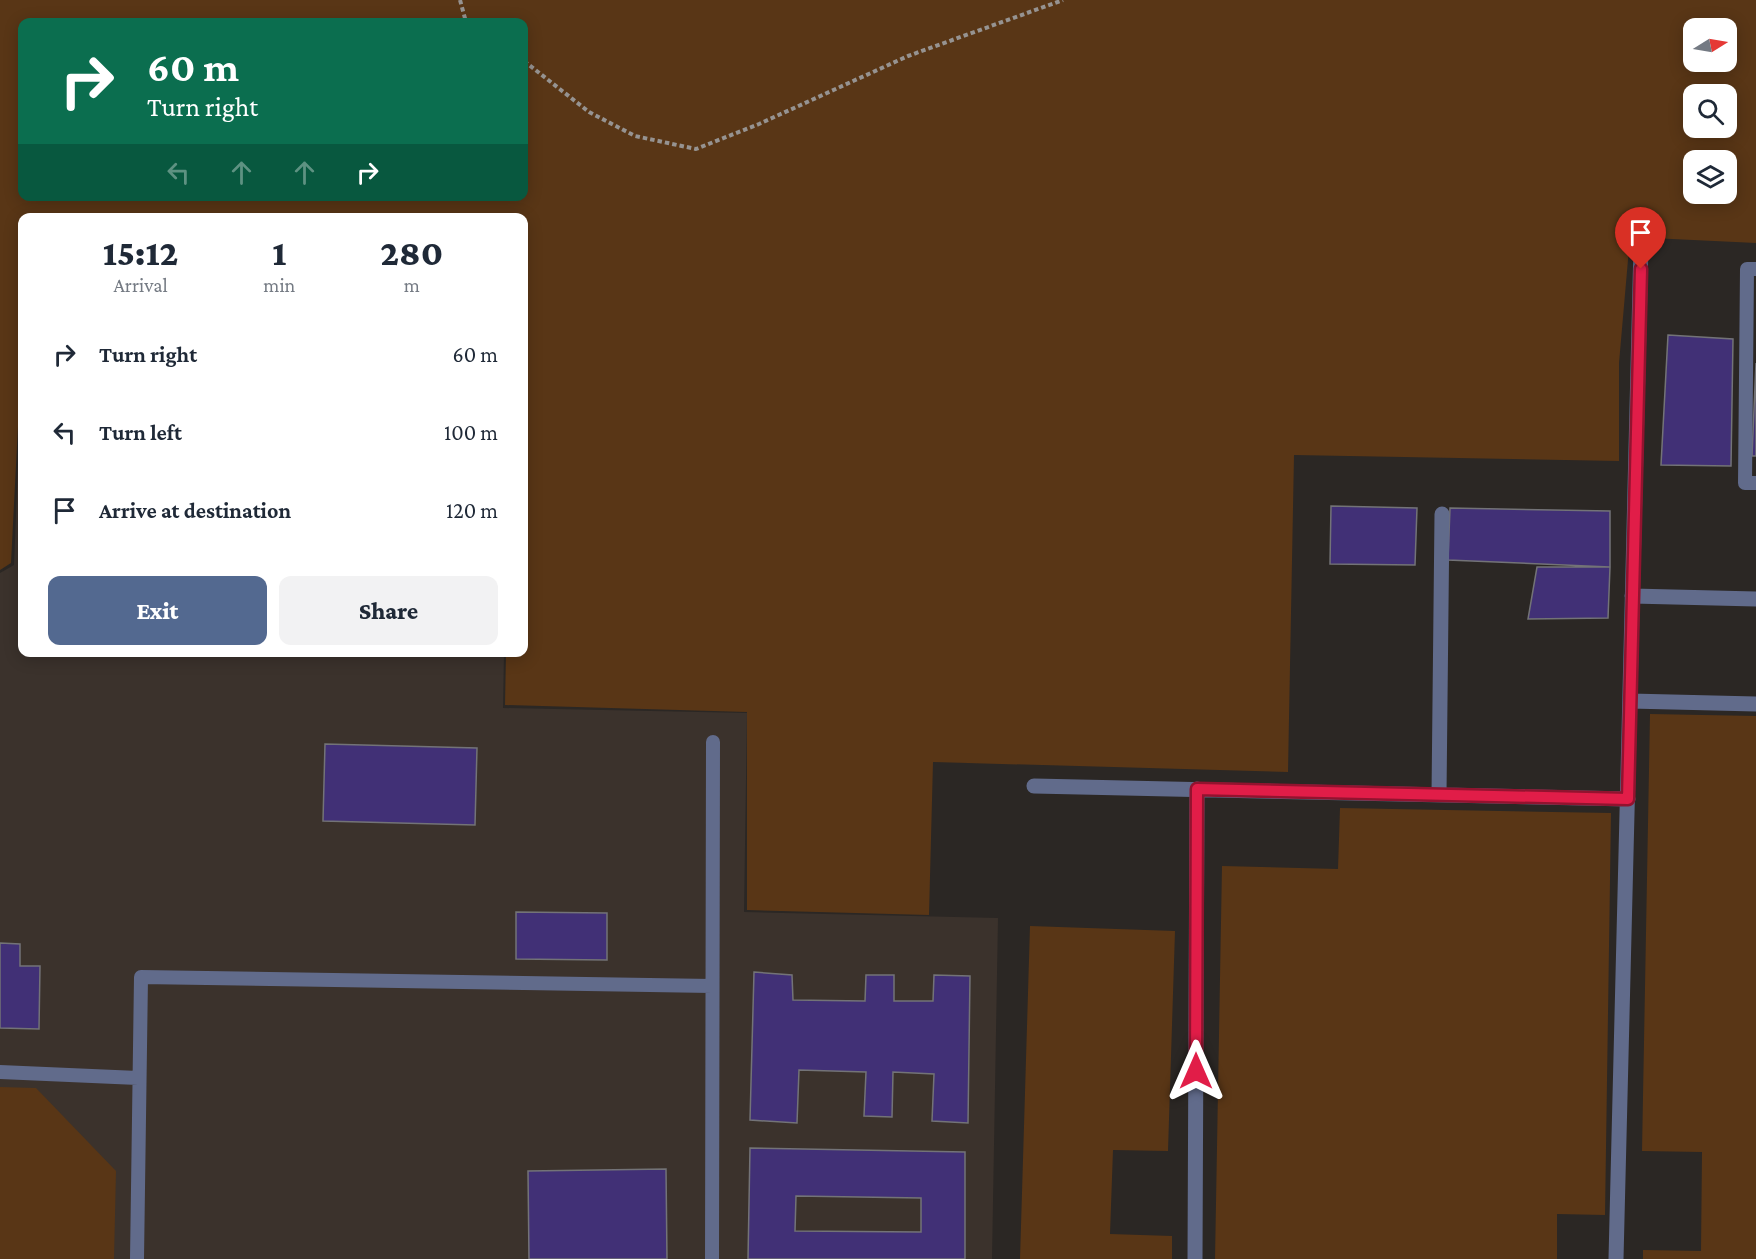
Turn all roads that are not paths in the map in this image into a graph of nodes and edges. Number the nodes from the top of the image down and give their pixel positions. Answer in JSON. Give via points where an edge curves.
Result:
{"nodes":[{"id":1,"x":1641,"y":246,"type":"dead end"},
{"id":2,"x":1756,"y":269,"type":"edge"},
{"id":3,"x":1756,"y":483,"type":"edge"},
{"id":4,"x":1442,"y":514,"type":"dead end"},
{"id":5,"x":1632,"y":596,"type":"junction"},
{"id":6,"x":1756,"y":599,"type":"edge"},
{"id":7,"x":1630,"y":701,"type":"junction"},
{"id":8,"x":1756,"y":704,"type":"edge"},
{"id":9,"x":713,"y":742,"type":"dead end"},
{"id":10,"x":1034,"y":786,"type":"dead end"},
{"id":11,"x":1197,"y":789,"type":"junction"},
{"id":12,"x":1439,"y":795,"type":"junction"},
{"id":13,"x":1628,"y":799,"type":"junction"},
{"id":14,"x":712,"y":986,"type":"junction"},
{"id":15,"x":0,"y":1072,"type":"edge"},
{"id":16,"x":138,"y":1078,"type":"junction"},
{"id":17,"x":137,"y":1259,"type":"edge"},
{"id":18,"x":712,"y":1259,"type":"edge"},
{"id":19,"x":1195,"y":1259,"type":"edge"},
{"id":20,"x":1616,"y":1259,"type":"edge"}],
"edges":[{"from":1,"to":5,"type":"street"},
{"from":2,"to":3,"type":"lane","via":[[1747,269],[1745,483]]},
{"from":4,"to":12,"type":"street"},
{"from":5,"to":6,"type":"street"},
{"from":5,"to":7,"type":"street"},
{"from":7,"to":8,"type":"street"},
{"from":7,"to":13,"type":"street"},
{"from":9,"to":14,"type":"lane"},
{"from":10,"to":11,"type":"street"},
{"from":11,"to":12,"type":"street"},
{"from":11,"to":19,"type":"street"},
{"from":12,"to":13,"type":"street"},
{"from":13,"to":20,"type":"street"},
{"from":14,"to":16,"type":"lane","via":[[141,977]]},
{"from":14,"to":18,"type":"lane"},
{"from":15,"to":16,"type":"lane"},
{"from":16,"to":17,"type":"lane"}]}
